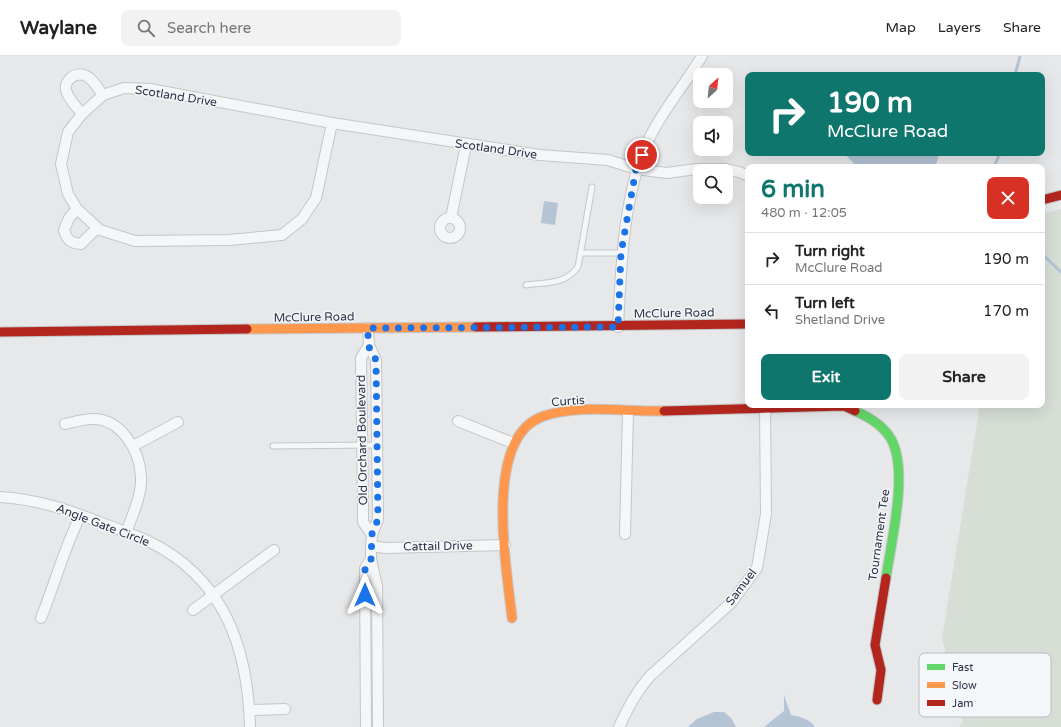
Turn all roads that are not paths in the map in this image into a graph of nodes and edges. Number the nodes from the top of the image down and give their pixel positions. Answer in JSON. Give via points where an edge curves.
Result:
{"nodes":[{"id":1,"x":702,"y":56,"type":"edge"},
{"id":2,"x":103,"y":95,"type":"junction"},
{"id":3,"x":82,"y":114,"type":"junction"},
{"id":4,"x":332,"y":123,"type":"junction"},
{"id":5,"x":466,"y":144,"type":"junction"},
{"id":6,"x":636,"y":169,"type":"junction"},
{"id":7,"x":745,"y":175,"type":"edge"},
{"id":8,"x":592,"y":187,"type":"dead end"},
{"id":9,"x":1061,"y":195,"type":"edge"},
{"id":10,"x":1045,"y":199,"type":"edge"},
{"id":11,"x":77,"y":210,"type":"junction"},
{"id":12,"x":451,"y":218,"type":"dead end"},
{"id":13,"x":97,"y":228,"type":"junction"},
{"id":14,"x":581,"y":253,"type":"junction"},
{"id":15,"x":621,"y":253,"type":"junction"},
{"id":16,"x":526,"y":285,"type":"dead end"},
{"id":17,"x":745,"y":324,"type":"edge"},
{"id":18,"x":618,"y":327,"type":"junction"},
{"id":19,"x":368,"y":328,"type":"junction"},
{"id":20,"x":0,"y":332,"type":"edge"},
{"id":21,"x":368,"y":345,"type":"junction"},
{"id":22,"x":745,"y":408,"type":"edge"},
{"id":23,"x":765,"y":408,"type":"edge"},
{"id":24,"x":848,"y":408,"type":"edge"},
{"id":25,"x":628,"y":412,"type":"junction"},
{"id":26,"x":458,"y":421,"type":"dead end"},
{"id":27,"x":178,"y":422,"type":"dead end"},
{"id":28,"x":65,"y":424,"type":"dead end"},
{"id":29,"x":513,"y":443,"type":"junction"},
{"id":30,"x":362,"y":445,"type":"junction"},
{"id":31,"x":376,"y":445,"type":"junction"},
{"id":32,"x":133,"y":446,"type":"junction"},
{"id":33,"x":273,"y":446,"type":"dead end"},
{"id":34,"x":0,"y":497,"type":"edge"},
{"id":35,"x":81,"y":515,"type":"junction"},
{"id":36,"x":126,"y":532,"type":"junction"},
{"id":37,"x":372,"y":534,"type":"junction"},
{"id":38,"x":625,"y":534,"type":"dead end"},
{"id":39,"x":505,"y":545,"type":"junction"},
{"id":40,"x":371,"y":546,"type":"junction"},
{"id":41,"x":274,"y":550,"type":"dead end"},
{"id":42,"x":371,"y":559,"type":"junction"},
{"id":43,"x":213,"y":595,"type":"junction"},
{"id":44,"x":193,"y":610,"type":"dead end"},
{"id":45,"x":41,"y":618,"type":"dead end"},
{"id":46,"x":512,"y":618,"type":"dead end"},
{"id":47,"x":877,"y":700,"type":"dead end"},
{"id":48,"x":285,"y":708,"type":"dead end"},
{"id":49,"x":250,"y":710,"type":"junction"},
{"id":50,"x":250,"y":727,"type":"edge"},
{"id":51,"x":366,"y":727,"type":"edge"},
{"id":52,"x":378,"y":727,"type":"edge"},
{"id":53,"x":620,"y":727,"type":"edge"}],
"edges":[{"from":1,"to":6,"type":"street","via":[[689,79],[663,114],[648,140]]},
{"from":2,"to":3,"type":"street","name":"Scotland Drive"},
{"from":2,"to":3,"type":"street","via":[[89,77],[75,74],[65,86],[66,92]]},
{"from":2,"to":4,"type":"street","name":"Scotland Drive","via":[[124,88],[150,90]]},
{"from":3,"to":11,"type":"street","name":"Scotland Drive","via":[[68,132],[61,164],[68,194]]},
{"from":4,"to":5,"type":"street","name":"Scotland Drive"},
{"from":4,"to":13,"type":"street","name":"Scotland Drive","via":[[316,198],[302,219],[282,235],[229,240],[135,240]]},
{"from":5,"to":6,"type":"street","name":"Scotland Drive","via":[[540,155],[608,160]]},
{"from":5,"to":12,"type":"street"},
{"from":6,"to":7,"type":"street","name":"Scotland Drive","via":[[667,173],[725,169]]},
{"from":6,"to":15,"type":"street"},
{"from":8,"to":14,"type":"lane"},
{"from":9,"to":10,"type":"street"},
{"from":11,"to":13,"type":"street","name":"Scotland Drive"},
{"from":11,"to":13,"type":"street","via":[[69,218],[64,230],[67,239],[73,244],[81,244]]},
{"from":14,"to":15,"type":"lane"},
{"from":14,"to":16,"type":"lane","via":[[578,267],[572,276],[564,280]]},
{"from":15,"to":18,"type":"street"},
{"from":17,"to":18,"type":"street","name":"McClure Road"},
{"from":18,"to":19,"type":"street","name":"McClure Road"},
{"from":19,"to":20,"type":"street","name":"McClure Road"},
{"from":19,"to":21,"type":"street","name":"Old Orchard Boulevard"},
{"from":21,"to":30,"type":"street","name":"Old Orchard Boulevard","via":[[361,358]]},
{"from":21,"to":31,"type":"street","name":"Old Orchard Boulevard","via":[[376,360]]},
{"from":22,"to":25,"type":"street","name":"Curtis"},
{"from":23,"to":53,"type":"street","name":"Samuel","via":[[766,514],[757,568],[732,602],[646,680],[629,706]]},
{"from":24,"to":47,"type":"street","name":"Tournament Tee","via":[[871,418],[882,428],[891,439],[897,458],[899,495],[875,645],[881,670]]},
{"from":25,"to":29,"type":"street","name":"Curtis","via":[[578,411],[545,415],[527,427]]},
{"from":25,"to":38,"type":"street"},
{"from":26,"to":29,"type":"street"},
{"from":27,"to":32,"type":"street"},
{"from":28,"to":32,"type":"street","via":[[93,418],[110,422]]},
{"from":29,"to":39,"type":"street","name":"Curtis","via":[[506,462],[503,490]]},
{"from":30,"to":31,"type":"lane"},
{"from":30,"to":33,"type":"lane"},
{"from":30,"to":37,"type":"street","name":"Old Orchard Boulevard","via":[[363,522]]},
{"from":31,"to":37,"type":"street","name":"Old Orchard Boulevard","via":[[378,519]]},
{"from":32,"to":36,"type":"street","via":[[141,477],[133,514]]},
{"from":34,"to":35,"type":"street","name":"Angle Gate Circle","via":[[45,503]]},
{"from":35,"to":36,"type":"street","name":"Angle Gate Circle"},
{"from":35,"to":45,"type":"street","via":[[71,533],[56,582]]},
{"from":36,"to":43,"type":"street","name":"Angle Gate Circle","via":[[148,541],[165,552],[195,576]]},
{"from":37,"to":40,"type":"street","name":"Old Orchard Boulevard"},
{"from":39,"to":40,"type":"street","name":"Cattail Drive","via":[[385,548]]},
{"from":39,"to":46,"type":"street","name":"Curtis"},
{"from":40,"to":42,"type":"street","name":"Old Orchard Boulevard"},
{"from":41,"to":43,"type":"street"},
{"from":42,"to":51,"type":"street","name":"Old Orchard Boulevard","via":[[365,568]]},
{"from":42,"to":52,"type":"street","name":"Old Orchard Boulevard","via":[[377,586]]},
{"from":43,"to":44,"type":"street"},
{"from":43,"to":49,"type":"street","name":"Angle Gate Circle","via":[[238,642],[247,678]]},
{"from":48,"to":49,"type":"street"},
{"from":49,"to":50,"type":"street","name":"Angle Gate Circle"}]}
